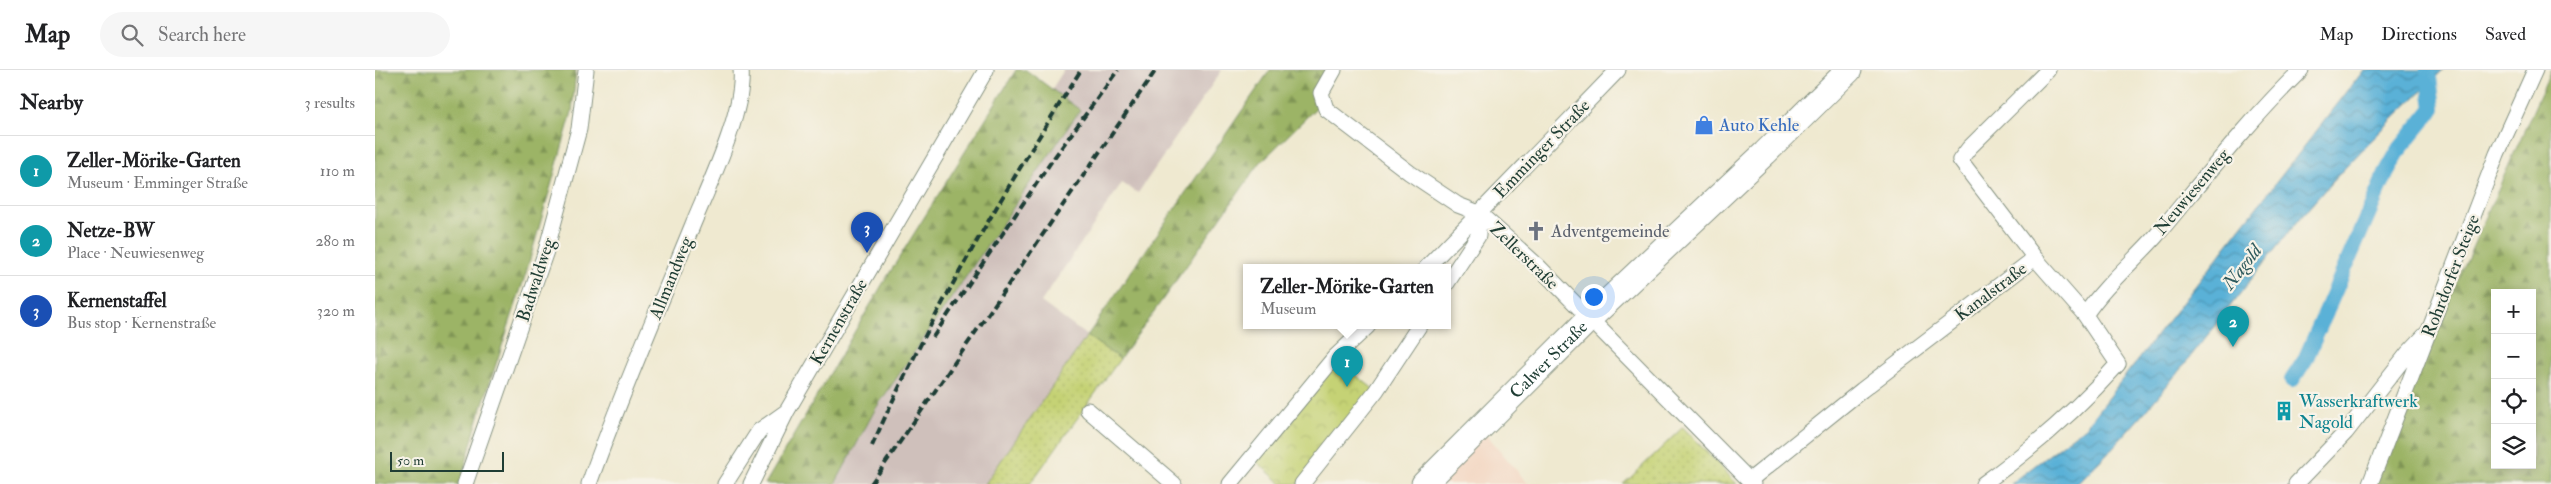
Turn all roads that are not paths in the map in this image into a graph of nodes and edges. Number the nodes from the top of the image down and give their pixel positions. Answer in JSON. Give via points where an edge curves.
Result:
{"nodes":[{"id":1,"x":586,"y":70,"type":"edge"},
{"id":2,"x":741,"y":70,"type":"edge"},
{"id":3,"x":986,"y":70,"type":"edge"},
{"id":4,"x":1335,"y":70,"type":"edge"},
{"id":5,"x":1618,"y":70,"type":"edge"},
{"id":6,"x":1849,"y":70,"type":"edge"},
{"id":7,"x":2048,"y":70,"type":"edge"},
{"id":8,"x":2301,"y":70,"type":"edge"},
{"id":9,"x":2535,"y":70,"type":"edge"},
{"id":10,"x":1479,"y":213,"type":"junction"},
{"id":11,"x":2035,"y":258,"type":"junction"},
{"id":12,"x":1430,"y":264,"type":"edge"},
{"id":13,"x":1451,"y":277,"type":"edge"},
{"id":14,"x":2085,"y":315,"type":"junction"},
{"id":15,"x":1589,"y":319,"type":"junction"},
{"id":16,"x":1364,"y":329,"type":"edge"},
{"id":17,"x":1417,"y":329,"type":"edge"},
{"id":18,"x":2431,"y":329,"type":"junction"},
{"id":19,"x":1088,"y":410,"type":"dead end"},
{"id":20,"x":787,"y":411,"type":"junction"},
{"id":21,"x":1751,"y":482,"type":"edge"},
{"id":22,"x":465,"y":484,"type":"edge"},
{"id":23,"x":589,"y":484,"type":"edge"},
{"id":24,"x":725,"y":484,"type":"edge"},
{"id":25,"x":751,"y":484,"type":"edge"},
{"id":26,"x":1174,"y":484,"type":"edge"},
{"id":27,"x":1230,"y":484,"type":"edge"},
{"id":28,"x":1302,"y":484,"type":"edge"},
{"id":29,"x":1424,"y":484,"type":"edge"},
{"id":30,"x":1983,"y":484,"type":"edge"},
{"id":31,"x":2296,"y":484,"type":"edge"},
{"id":32,"x":2370,"y":484,"type":"edge"}],
"edges":[{"from":1,"to":22,"type":"street","name":"Badwaldweg","via":[[579,129],[546,251]]},
{"from":2,"to":23,"type":"street","name":"Allmandweg","via":[[742,82],[726,145],[611,420]]},
{"from":3,"to":20,"type":"street","name":"Kernenstraße"},
{"from":4,"to":10,"type":"street","name":"Zellerstraße","via":[[1321,93],[1326,109],[1410,173],[1458,205]]},
{"from":5,"to":10,"type":"street","name":"Emminger Straße"},
{"from":6,"to":15,"type":"main road","name":"Calwer Straße"},
{"from":7,"to":11,"type":"street","name":"Kanalstraße","via":[[1960,160]]},
{"from":8,"to":14,"type":"street","name":"Neuwiesenweg","via":[[2264,106]]},
{"from":9,"to":18,"type":"street","name":"Rohrdorfer Steige","via":[[2497,154]]},
{"from":10,"to":12,"type":"street"},
{"from":10,"to":13,"type":"street","name":"Emminger Straße","via":[[1478,236]]},
{"from":10,"to":15,"type":"street","name":"Zellerstraße","via":[[1538,266]]},
{"from":11,"to":14,"type":"street"},
{"from":11,"to":21,"type":"street","name":"Kanalstraße","via":[[1862,390]]},
{"from":14,"to":30,"type":"street","via":[[2118,364],[2089,397],[2035,446]]},
{"from":15,"to":21,"type":"street","name":"Zellerstraße"},
{"from":15,"to":29,"type":"main road","name":"Calwer Straße"},
{"from":16,"to":27,"type":"street","via":[[1334,358]]},
{"from":17,"to":28,"type":"street","via":[[1357,418]]},
{"from":18,"to":31,"type":"street","via":[[2408,353],[2347,432]]},
{"from":18,"to":32,"type":"street","name":"Rohrdorfer Steige"},
{"from":19,"to":26,"type":"street"},
{"from":20,"to":24,"type":"street","name":"Kernenstraße","via":[[759,431]]},
{"from":20,"to":25,"type":"street"}]}
